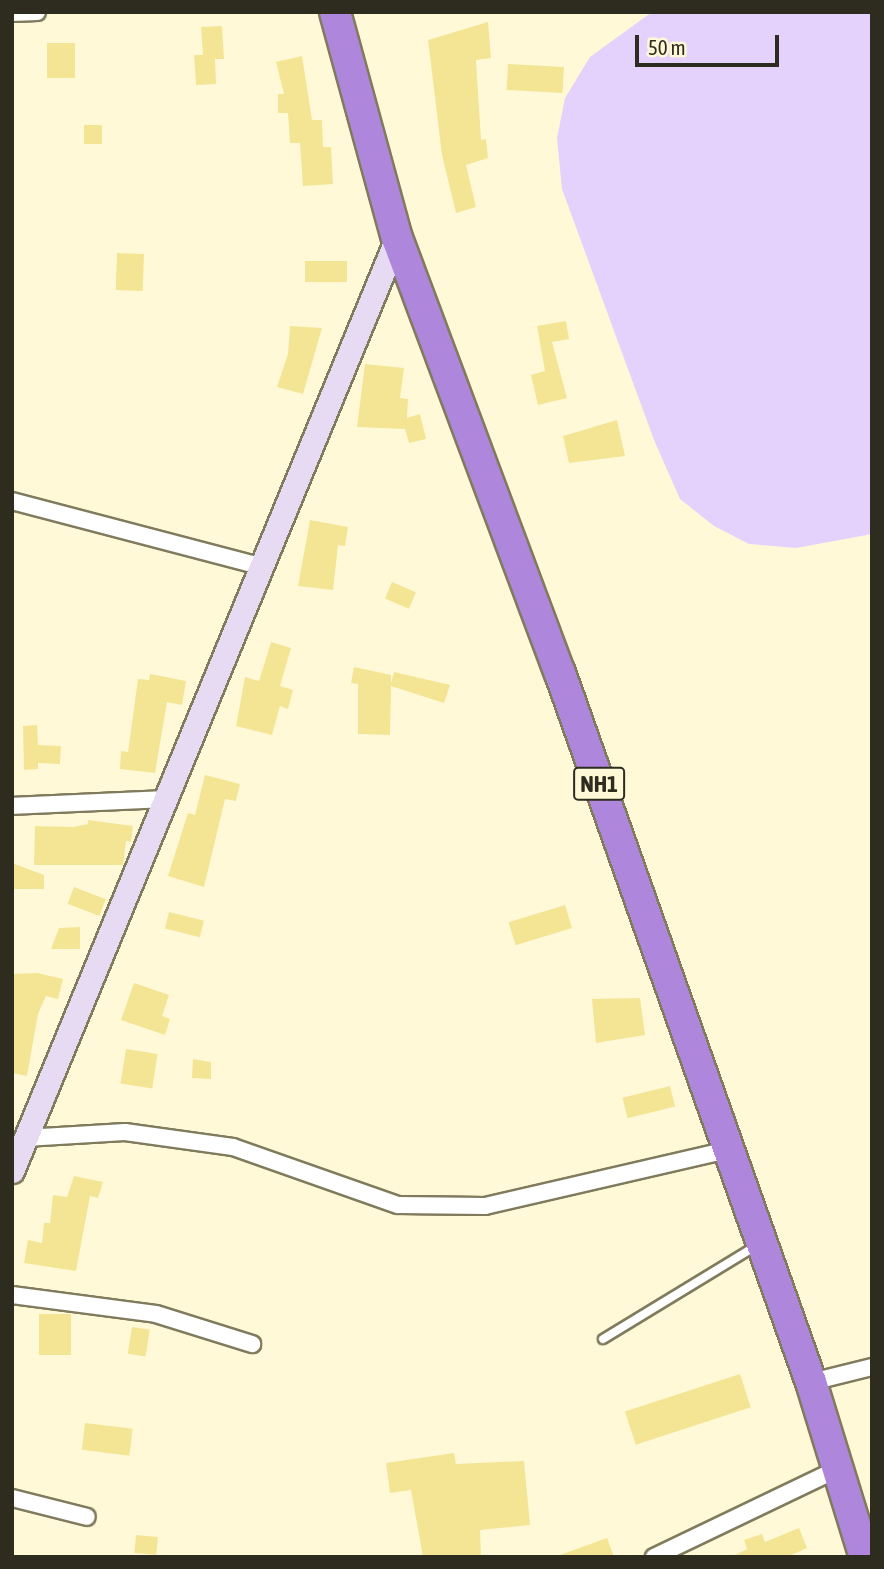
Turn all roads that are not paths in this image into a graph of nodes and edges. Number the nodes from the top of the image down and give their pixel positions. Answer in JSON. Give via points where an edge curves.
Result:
{"nodes":[{"id":1,"x":37,"y":12,"type":"edge"},
{"id":2,"x":335,"y":12,"type":"edge"},
{"id":3,"x":12,"y":13,"type":"edge"},
{"id":4,"x":397,"y":237,"type":"junction"},
{"id":5,"x":12,"y":501,"type":"edge"},
{"id":6,"x":260,"y":566,"type":"junction"},
{"id":7,"x":164,"y":799,"type":"junction"},
{"id":8,"x":12,"y":806,"type":"edge"},
{"id":9,"x":25,"y":1138,"type":"junction"},
{"id":10,"x":728,"y":1150,"type":"junction"},
{"id":11,"x":12,"y":1171,"type":"edge"},
{"id":12,"x":761,"y":1242,"type":"junction"},
{"id":13,"x":12,"y":1295,"type":"edge"},
{"id":14,"x":603,"y":1339,"type":"dead end"},
{"id":15,"x":252,"y":1343,"type":"dead end"},
{"id":16,"x":872,"y":1367,"type":"edge"},
{"id":17,"x":811,"y":1382,"type":"junction"},
{"id":18,"x":840,"y":1468,"type":"junction"},
{"id":19,"x":12,"y":1499,"type":"edge"},
{"id":20,"x":87,"y":1517,"type":"dead end"},
{"id":21,"x":654,"y":1557,"type":"edge"},
{"id":22,"x":865,"y":1557,"type":"edge"}],
"edges":[{"from":1,"to":3,"type":"street"},
{"from":2,"to":4,"type":"highway","number":"NH1"},
{"from":4,"to":6,"type":"street"},
{"from":4,"to":10,"type":"highway","number":"NH1","via":[[560,673]]},
{"from":5,"to":6,"type":"street"},
{"from":6,"to":7,"type":"street"},
{"from":7,"to":8,"type":"street"},
{"from":7,"to":9,"type":"street"},
{"from":9,"to":10,"type":"street","via":[[125,1132],[233,1147],[398,1205],[485,1206]]},
{"from":9,"to":11,"type":"street"},
{"from":10,"to":12,"type":"highway","number":"NH1"},
{"from":12,"to":14,"type":"lane"},
{"from":12,"to":17,"type":"highway","number":"NH1"},
{"from":13,"to":15,"type":"street","via":[[156,1314]]},
{"from":16,"to":17,"type":"street"},
{"from":17,"to":18,"type":"highway","number":"NH1"},
{"from":18,"to":21,"type":"street"},
{"from":18,"to":22,"type":"highway","number":"NH1"},
{"from":19,"to":20,"type":"street"}]}
